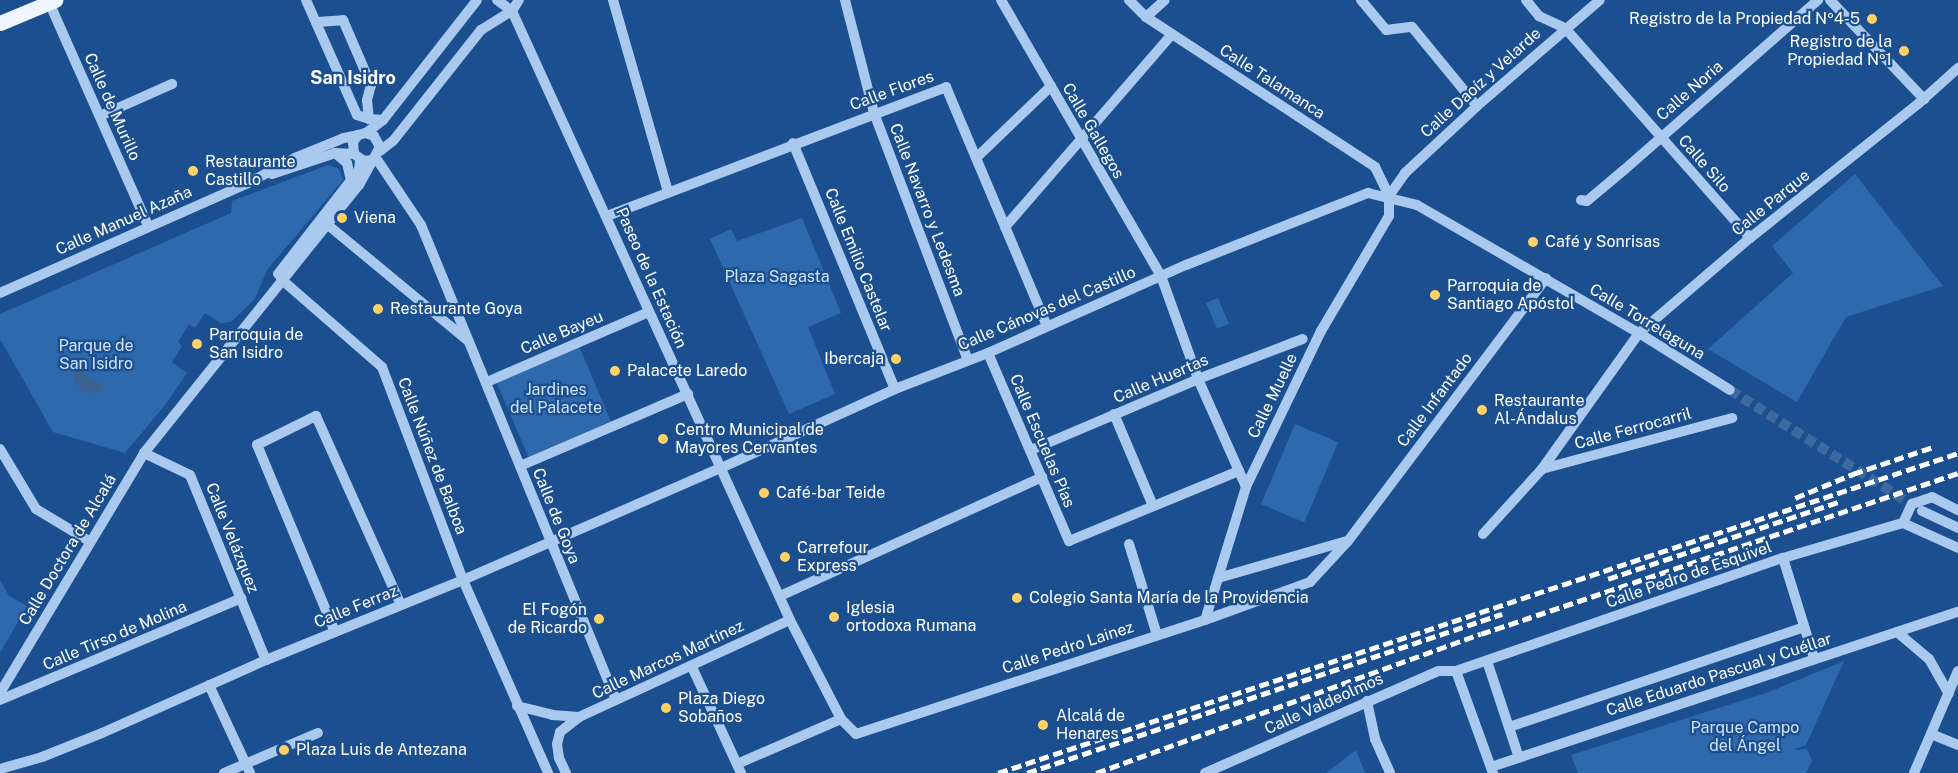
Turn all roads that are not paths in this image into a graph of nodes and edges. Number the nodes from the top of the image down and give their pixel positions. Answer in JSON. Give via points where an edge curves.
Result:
{"nodes":[{"id":1,"x":306,"y":0,"type":"edge"},
{"id":2,"x":477,"y":0,"type":"edge"},
{"id":3,"x":497,"y":0,"type":"edge"},
{"id":4,"x":519,"y":0,"type":"edge"},
{"id":5,"x":613,"y":0,"type":"edge"},
{"id":6,"x":845,"y":0,"type":"edge"},
{"id":7,"x":1001,"y":0,"type":"edge"},
{"id":8,"x":1129,"y":0,"type":"edge"},
{"id":9,"x":1165,"y":0,"type":"edge"},
{"id":10,"x":1361,"y":0,"type":"edge"},
{"id":11,"x":1526,"y":0,"type":"edge"},
{"id":12,"x":1600,"y":0,"type":"edge"},
{"id":13,"x":1818,"y":0,"type":"edge"},
{"id":14,"x":1830,"y":0,"type":"edge"},
{"id":15,"x":51,"y":1,"type":"edge"},
{"id":16,"x":512,"y":11,"type":"junction"},
{"id":17,"x":1146,"y":17,"type":"junction"},
{"id":18,"x":317,"y":22,"type":"junction"},
{"id":19,"x":0,"y":23,"type":"edge"},
{"id":20,"x":1565,"y":28,"type":"junction"},
{"id":21,"x":1172,"y":34,"type":"junction"},
{"id":22,"x":1958,"y":68,"type":"edge"},
{"id":23,"x":172,"y":84,"type":"dead end"},
{"id":24,"x":1051,"y":86,"type":"junction"},
{"id":25,"x":1924,"y":99,"type":"junction"},
{"id":26,"x":1477,"y":106,"type":"junction"},
{"id":27,"x":874,"y":112,"type":"junction"},
{"id":28,"x":100,"y":116,"type":"junction"},
{"id":29,"x":369,"y":119,"type":"junction"},
{"id":30,"x":383,"y":120,"type":"junction"},
{"id":31,"x":362,"y":134,"type":"junction"},
{"id":32,"x":1660,"y":137,"type":"junction"},
{"id":33,"x":1082,"y":142,"type":"junction"},
{"id":34,"x":793,"y":143,"type":"junction"},
{"id":35,"x":335,"y":153,"type":"junction"},
{"id":36,"x":376,"y":156,"type":"junction"},
{"id":37,"x":357,"y":157,"type":"junction"},
{"id":38,"x":976,"y":158,"type":"junction"},
{"id":39,"x":260,"y":177,"type":"junction"},
{"id":40,"x":351,"y":180,"type":"junction"},
{"id":41,"x":668,"y":192,"type":"junction"},
{"id":42,"x":1389,"y":196,"type":"junction"},
{"id":43,"x":1581,"y":200,"type":"dead end"},
{"id":44,"x":607,"y":216,"type":"junction"},
{"id":45,"x":328,"y":225,"type":"junction"},
{"id":46,"x":148,"y":226,"type":"junction"},
{"id":47,"x":1005,"y":227,"type":"junction"},
{"id":48,"x":1750,"y":238,"type":"junction"},
{"id":49,"x":1161,"y":276,"type":"junction"},
{"id":50,"x":1545,"y":278,"type":"junction"},
{"id":51,"x":281,"y":279,"type":"junction"},
{"id":52,"x":0,"y":293,"type":"edge"},
{"id":53,"x":649,"y":312,"type":"junction"},
{"id":54,"x":1047,"y":326,"type":"junction"},
{"id":55,"x":1639,"y":333,"type":"junction"},
{"id":56,"x":1303,"y":339,"type":"dead end"},
{"id":57,"x":470,"y":343,"type":"junction"},
{"id":58,"x":988,"y":353,"type":"junction"},
{"id":59,"x":968,"y":360,"type":"junction"},
{"id":60,"x":1197,"y":379,"type":"junction"},
{"id":61,"x":487,"y":382,"type":"junction"},
{"id":62,"x":895,"y":389,"type":"junction"},
{"id":63,"x":1730,"y":390,"type":"tunnel mouth"},
{"id":64,"x":688,"y":394,"type":"junction"},
{"id":65,"x":1114,"y":414,"type":"junction"},
{"id":66,"x":1732,"y":418,"type":"dead end"},
{"id":67,"x":0,"y":449,"type":"edge"},
{"id":68,"x":1031,"y":450,"type":"junction"},
{"id":69,"x":144,"y":453,"type":"junction"},
{"id":70,"x":520,"y":466,"type":"junction"},
{"id":71,"x":721,"y":468,"type":"junction"},
{"id":72,"x":1542,"y":469,"type":"junction"},
{"id":73,"x":1239,"y":471,"type":"junction"},
{"id":74,"x":1042,"y":477,"type":"junction"},
{"id":75,"x":1246,"y":487,"type":"junction"},
{"id":76,"x":1153,"y":506,"type":"junction"},
{"id":77,"x":1958,"y":510,"type":"edge"},
{"id":78,"x":1922,"y":511,"type":"tunnel mouth"},
{"id":79,"x":1903,"y":523,"type":"junction"},
{"id":80,"x":1958,"y":528,"type":"edge"},
{"id":81,"x":1483,"y":534,"type":"dead end"},
{"id":82,"x":550,"y":540,"type":"junction"},
{"id":83,"x":89,"y":541,"type":"junction"},
{"id":84,"x":1348,"y":541,"type":"junction"},
{"id":85,"x":1129,"y":544,"type":"dead end"},
{"id":86,"x":1958,"y":548,"type":"edge"},
{"id":87,"x":1783,"y":558,"type":"junction"},
{"id":88,"x":1218,"y":578,"type":"junction"},
{"id":89,"x":463,"y":580,"type":"junction"},
{"id":90,"x":1310,"y":582,"type":"joint"},
{"id":91,"x":780,"y":596,"type":"junction"},
{"id":92,"x":241,"y":598,"type":"junction"},
{"id":93,"x":401,"y":605,"type":"junction"},
{"id":94,"x":1958,"y":612,"type":"edge"},
{"id":95,"x":790,"y":620,"type":"junction"},
{"id":96,"x":1205,"y":620,"type":"junction"},
{"id":97,"x":1804,"y":627,"type":"junction"},
{"id":98,"x":335,"y":632,"type":"junction"},
{"id":99,"x":1897,"y":632,"type":"junction"},
{"id":100,"x":1157,"y":636,"type":"junction"},
{"id":101,"x":1814,"y":658,"type":"junction"},
{"id":102,"x":266,"y":660,"type":"junction"},
{"id":103,"x":1487,"y":661,"type":"junction"},
{"id":104,"x":692,"y":667,"type":"junction"},
{"id":105,"x":1456,"y":671,"type":"junction"},
{"id":106,"x":1958,"y":671,"type":"edge"},
{"id":107,"x":209,"y":685,"type":"junction"},
{"id":108,"x":0,"y":693,"type":"edge"},
{"id":109,"x":1948,"y":694,"type":"junction"},
{"id":110,"x":0,"y":700,"type":"edge"},
{"id":111,"x":616,"y":700,"type":"junction"},
{"id":112,"x":1367,"y":701,"type":"junction"},
{"id":113,"x":516,"y":706,"type":"junction"},
{"id":114,"x":579,"y":717,"type":"junction"},
{"id":115,"x":841,"y":719,"type":"junction"},
{"id":116,"x":1509,"y":727,"type":"junction"},
{"id":117,"x":318,"y":733,"type":"dead end"},
{"id":118,"x":1931,"y":734,"type":"junction"},
{"id":119,"x":1958,"y":745,"type":"edge"},
{"id":120,"x":1519,"y":758,"type":"junction"},
{"id":121,"x":248,"y":768,"type":"edge"},
{"id":122,"x":739,"y":769,"type":"edge"},
{"id":123,"x":0,"y":770,"type":"edge"},
{"id":124,"x":1492,"y":770,"type":"edge"},
{"id":125,"x":224,"y":773,"type":"edge"},
{"id":126,"x":548,"y":773,"type":"edge"},
{"id":127,"x":566,"y":773,"type":"edge"},
{"id":128,"x":1205,"y":773,"type":"edge"},
{"id":129,"x":1390,"y":773,"type":"edge"},
{"id":130,"x":1914,"y":773,"type":"edge"}],
"edges":[{"from":1,"to":18,"type":"street"},
{"from":2,"to":30,"type":"street"},
{"from":3,"to":16,"type":"street"},
{"from":4,"to":16,"type":"street"},
{"from":5,"to":41,"type":"street"},
{"from":6,"to":27,"type":"street","name":"Calle Navarro y Ledesma"},
{"from":7,"to":24,"type":"street","name":"Calle Gallegos"},
{"from":8,"to":17,"type":"street","name":"Calle Talamanca"},
{"from":9,"to":17,"type":"street"},
{"from":10,"to":26,"type":"street","via":[[1386,30],[1412,27]]},
{"from":11,"to":20,"type":"street","via":[[1539,16]]},
{"from":12,"to":20,"type":"street","name":"Calle Daoíz y Velarde"},
{"from":13,"to":32,"type":"street","name":"Calle Noria"},
{"from":14,"to":25,"type":"street"},
{"from":15,"to":19,"type":"main road"},
{"from":15,"to":28,"type":"street","name":"Calle de Murillo"},
{"from":16,"to":36,"type":"street","via":[[481,30],[393,141]]},
{"from":16,"to":44,"type":"street","name":"Paseo de la Estación"},
{"from":17,"to":21,"type":"street","name":"Calle Talamanca"},
{"from":18,"to":29,"type":"street","via":[[357,115]]},
{"from":18,"to":29,"type":"street","via":[[343,20],[371,85],[367,100]]},
{"from":20,"to":26,"type":"street","name":"Calle Daoíz y Velarde"},
{"from":20,"to":32,"type":"street","name":"Calle Silo"},
{"from":21,"to":33,"type":"street"},
{"from":21,"to":42,"type":"street","name":"Calle Talamanca","via":[[1375,167]]},
{"from":22,"to":25,"type":"street","name":"Calle Parque"},
{"from":23,"to":28,"type":"street"},
{"from":24,"to":33,"type":"street","name":"Calle Gallegos"},
{"from":24,"to":38,"type":"street"},
{"from":25,"to":48,"type":"street","name":"Calle Parque"},
{"from":26,"to":42,"type":"street","name":"Calle Daoíz y Velarde","via":[[1405,173]]},
{"from":27,"to":34,"type":"street","name":"Calle Flores"},
{"from":27,"to":38,"type":"street","name":"Calle Flores","via":[[946,87]]},
{"from":27,"to":59,"type":"street","name":"Calle Navarro y Ledesma"},
{"from":28,"to":46,"type":"street","name":"Calle de Murillo"},
{"from":29,"to":30,"type":"street"},
{"from":30,"to":31,"type":"street"},
{"from":31,"to":36,"type":"street","name":"Calle de Goya","via":[[377,139]]},
{"from":31,"to":37,"type":"street","via":[[353,142]]},
{"from":31,"to":39,"type":"street","name":"Calle Manuel Azaña","via":[[295,158]]},
{"from":32,"to":43,"type":"street","name":"Calle Noria","via":[[1587,201]]},
{"from":32,"to":48,"type":"street","name":"Calle Silo"},
{"from":33,"to":47,"type":"street"},
{"from":33,"to":49,"type":"street","name":"Calle Gallegos"},
{"from":34,"to":41,"type":"street","name":"Calle Flores"},
{"from":34,"to":62,"type":"street","name":"Calle Emilio Castelar"},
{"from":35,"to":37,"type":"street","name":"Calle Manuel Azaña"},
{"from":35,"to":39,"type":"street","name":"Calle Manuel Azaña"},
{"from":35,"to":40,"type":"street","via":[[347,163]]},
{"from":36,"to":37,"type":"street","name":"Calle Manuel Azaña"},
{"from":36,"to":45,"type":"street"},
{"from":36,"to":57,"type":"street","name":"Calle de Goya","via":[[421,225]]},
{"from":37,"to":40,"type":"street","via":[[359,171]]},
{"from":38,"to":47,"type":"street","name":"Calle Flores"},
{"from":39,"to":46,"type":"street","name":"Calle Manuel Azaña"},
{"from":40,"to":51,"type":"street","via":[[278,273]]},
{"from":41,"to":44,"type":"street","name":"Calle Flores"},
{"from":42,"to":49,"type":"street","name":"Calle Cánovas del Castillo","via":[[1368,193]]},
{"from":42,"to":50,"type":"street","name":"Calle Torrelaguna","via":[[1417,205]]},
{"from":42,"to":75,"type":"street","name":"Calle Muelle","via":[[1389,216],[1321,331]]},
{"from":44,"to":53,"type":"street","name":"Paseo de la Estación"},
{"from":45,"to":51,"type":"street"},
{"from":45,"to":57,"type":"street","name":"Calle de Goya"},
{"from":46,"to":52,"type":"street","name":"Calle Manuel Azaña"},
{"from":47,"to":54,"type":"street","name":"Calle Flores"},
{"from":48,"to":55,"type":"street","name":"Calle Parque"},
{"from":49,"to":54,"type":"street","name":"Calle Cánovas del Castillo"},
{"from":49,"to":60,"type":"street","name":"Calle Gallegos"},
{"from":50,"to":55,"type":"street","name":"Calle Torrelaguna"},
{"from":50,"to":84,"type":"street","name":"Calle Infantado"},
{"from":51,"to":69,"type":"street","name":"Calle Doctora de Alcalá"},
{"from":51,"to":89,"type":"street","name":"Calle Núñez de Balboa","via":[[382,367]]},
{"from":53,"to":61,"type":"street","name":"Calle Bayeu"},
{"from":53,"to":64,"type":"street","name":"Paseo de la Estación"},
{"from":54,"to":58,"type":"street","name":"Calle Cánovas del Castillo"},
{"from":55,"to":63,"type":"street","name":"Calle Torrelaguna"},
{"from":55,"to":72,"type":"street","name":"Calle Parque"},
{"from":56,"to":60,"type":"street","name":"Calle Huertas"},
{"from":57,"to":61,"type":"street","name":"Calle de Goya"},
{"from":58,"to":59,"type":"street","name":"Calle Cánovas del Castillo"},
{"from":58,"to":68,"type":"street","name":"Calle Escuelas Pías"},
{"from":59,"to":62,"type":"street","name":"Calle Cánovas del Castillo"},
{"from":60,"to":65,"type":"street","name":"Calle Huertas"},
{"from":60,"to":73,"type":"street","name":"Calle Gallegos"},
{"from":61,"to":70,"type":"street","name":"Calle de Goya"},
{"from":62,"to":71,"type":"street","name":"Calle Cánovas del Castillo"},
{"from":64,"to":70,"type":"street"},
{"from":64,"to":71,"type":"street","name":"Paseo de la Estación"},
{"from":65,"to":68,"type":"street","name":"Calle Huertas"},
{"from":65,"to":76,"type":"street"},
{"from":66,"to":72,"type":"street","name":"Calle Ferrocarril"},
{"from":67,"to":83,"type":"street","via":[[36,509]]},
{"from":68,"to":74,"type":"street","name":"Calle Escuelas Pías"},
{"from":69,"to":83,"type":"street","name":"Calle Doctora de Alcalá"},
{"from":69,"to":92,"type":"street","name":"Calle Velázquez","via":[[190,475]]},
{"from":70,"to":82,"type":"street","name":"Calle de Goya"},
{"from":71,"to":82,"type":"street","name":"Calle Ferraz"},
{"from":71,"to":91,"type":"street","name":"Paseo de la Estación"},
{"from":72,"to":81,"type":"street","name":"Calle Parque"},
{"from":73,"to":75,"type":"street","name":"Calle Gallegos"},
{"from":73,"to":76,"type":"street"},
{"from":74,"to":76,"type":"street","name":"Calle Escuelas Pías","via":[[1070,541]]},
{"from":74,"to":91,"type":"street"},
{"from":75,"to":88,"type":"street","name":"Calle Muelle"},
{"from":77,"to":79,"type":"street","via":[[1932,497],[1912,504]]},
{"from":78,"to":80,"type":"street"},
{"from":79,"to":86,"type":"street"},
{"from":79,"to":87,"type":"street","name":"Calle Pedro de Esquivel"},
{"from":82,"to":89,"type":"street","name":"Calle Ferraz"},
{"from":82,"to":111,"type":"street","name":"Calle de Goya"},
{"from":83,"to":108,"type":"street","name":"Calle Doctora de Alcalá"},
{"from":84,"to":88,"type":"street"},
{"from":84,"to":90,"type":"street","name":"Calle Infantado"},
{"from":85,"to":100,"type":"street"},
{"from":87,"to":97,"type":"street"},
{"from":87,"to":103,"type":"street","name":"Calle Pedro de Esquivel"},
{"from":88,"to":96,"type":"street","name":"Calle Muelle"},
{"from":89,"to":93,"type":"street","name":"Calle Ferraz"},
{"from":89,"to":113,"type":"street","name":"Calle Núñez de Balboa"},
{"from":90,"to":96,"type":"street","name":"Calle Pedro Lainez"},
{"from":91,"to":95,"type":"street","name":"Paseo de la Estación"},
{"from":92,"to":102,"type":"street","name":"Calle Velázquez"},
{"from":92,"to":110,"type":"street","name":"Calle Tirso de Molina"},
{"from":93,"to":98,"type":"street","name":"Calle Ferraz"},
{"from":93,"to":98,"type":"street","via":[[316,416],[257,445]]},
{"from":94,"to":99,"type":"street","name":"Calle Eduardo Pascual y Cuéllar"},
{"from":95,"to":104,"type":"street","name":"Calle Marcos Martínez"},
{"from":95,"to":115,"type":"street","name":"Paseo de la Estación"},
{"from":96,"to":100,"type":"street","name":"Calle Pedro Lainez"},
{"from":97,"to":101,"type":"street"},
{"from":97,"to":116,"type":"street","name":"Calle Eduardo Pascual y Cuéllar"},
{"from":98,"to":102,"type":"street","name":"Calle Ferraz"},
{"from":99,"to":101,"type":"street","name":"Calle Eduardo Pascual y Cuéllar"},
{"from":99,"to":109,"type":"street","via":[[1929,659]]},
{"from":100,"to":115,"type":"street","name":"Calle Pedro Lainez","via":[[856,734]]},
{"from":101,"to":120,"type":"street","name":"Calle Eduardo Pascual y Cuéllar"},
{"from":102,"to":107,"type":"street","name":"Calle Ferraz"},
{"from":103,"to":105,"type":"street","name":"Calle Pedro de Esquivel"},
{"from":103,"to":116,"type":"street"},
{"from":104,"to":111,"type":"street","name":"Calle Marcos Martínez"},
{"from":104,"to":122,"type":"street"},
{"from":105,"to":112,"type":"street","name":"Calle Valdeolmos","via":[[1440,671]]},
{"from":105,"to":124,"type":"street"},
{"from":106,"to":109,"type":"street"},
{"from":107,"to":121,"type":"street"},
{"from":107,"to":123,"type":"street","name":"Calle Ferraz","via":[[102,734]]},
{"from":109,"to":118,"type":"street"},
{"from":111,"to":114,"type":"street","name":"Calle Marcos Martínez"},
{"from":112,"to":128,"type":"street","name":"Calle Valdeolmos"},
{"from":112,"to":129,"type":"street","via":[[1375,739]]},
{"from":113,"to":114,"type":"street"},
{"from":113,"to":126,"type":"street","name":"Calle Núñez de Balboa"},
{"from":114,"to":127,"type":"street","name":"Calle Marcos Martínez","via":[[560,732],[557,744]]},
{"from":115,"to":122,"type":"street"},
{"from":116,"to":120,"type":"street"},
{"from":117,"to":121,"type":"street"},
{"from":118,"to":119,"type":"street"},
{"from":118,"to":130,"type":"street"},
{"from":120,"to":124,"type":"street","name":"Calle Eduardo Pascual y Cuéllar"},
{"from":121,"to":125,"type":"street"}]}
